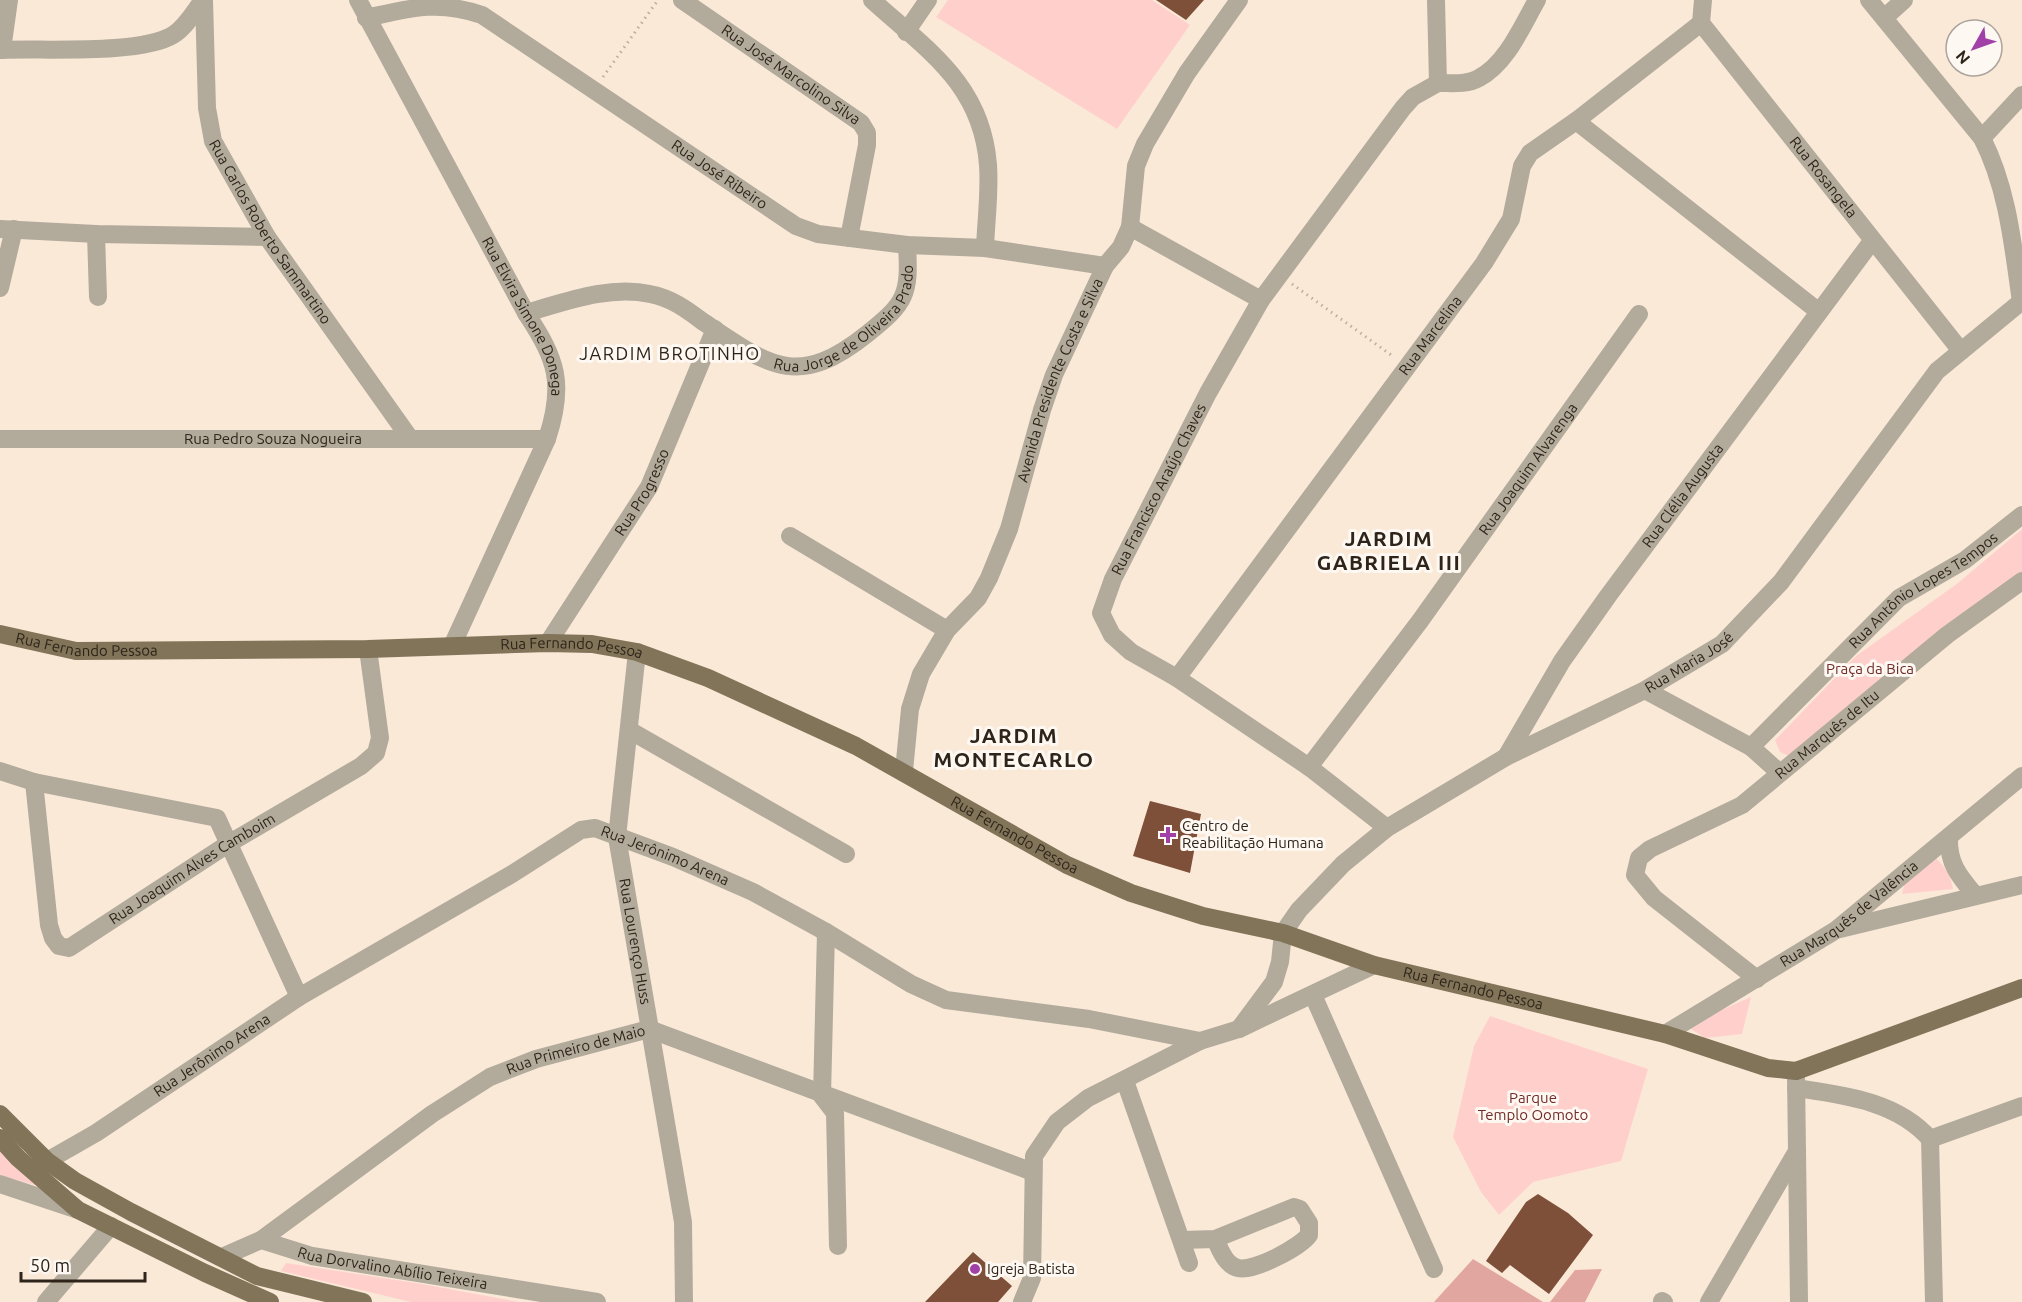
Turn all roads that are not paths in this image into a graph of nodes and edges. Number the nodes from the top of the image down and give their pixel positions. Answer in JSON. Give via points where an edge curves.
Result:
{"nodes":[{"id":1,"x":9,"y":0,"type":"edge"},
{"id":2,"x":203,"y":0,"type":"edge"},
{"id":3,"x":358,"y":0,"type":"edge"},
{"id":4,"x":682,"y":0,"type":"edge"},
{"id":5,"x":872,"y":0,"type":"edge"},
{"id":6,"x":928,"y":0,"type":"edge"},
{"id":7,"x":1239,"y":0,"type":"edge"},
{"id":8,"x":1436,"y":0,"type":"edge"},
{"id":9,"x":1537,"y":0,"type":"edge"},
{"id":10,"x":1703,"y":0,"type":"edge"},
{"id":11,"x":1869,"y":0,"type":"edge"},
{"id":12,"x":1904,"y":0,"type":"edge"},
{"id":13,"x":366,"y":18,"type":"junction"},
{"id":14,"x":1884,"y":18,"type":"junction"},
{"id":15,"x":1701,"y":23,"type":"junction"},
{"id":16,"x":906,"y":32,"type":"junction"},
{"id":17,"x":1,"y":50,"type":"edge"},
{"id":18,"x":1438,"y":83,"type":"junction"},
{"id":19,"x":2022,"y":96,"type":"edge"},
{"id":20,"x":1576,"y":121,"type":"junction"},
{"id":21,"x":1982,"y":138,"type":"junction"},
{"id":22,"x":1130,"y":227,"type":"junction"},
{"id":23,"x":7,"y":229,"type":"edge"},
{"id":24,"x":96,"y":234,"type":"junction"},
{"id":25,"x":267,"y":237,"type":"junction"},
{"id":26,"x":849,"y":238,"type":"junction"},
{"id":27,"x":1872,"y":241,"type":"junction"},
{"id":28,"x":907,"y":245,"type":"junction"},
{"id":29,"x":985,"y":248,"type":"junction"},
{"id":30,"x":1105,"y":266,"type":"junction"},
{"id":31,"x":0,"y":288,"type":"edge"},
{"id":32,"x":98,"y":297,"type":"dead end"},
{"id":33,"x":1261,"y":300,"type":"junction"},
{"id":34,"x":2021,"y":301,"type":"edge"},
{"id":35,"x":1818,"y":311,"type":"junction"},
{"id":36,"x":526,"y":313,"type":"junction"},
{"id":37,"x":1639,"y":314,"type":"dead end"},
{"id":38,"x":715,"y":329,"type":"junction"},
{"id":39,"x":1961,"y":351,"type":"junction"},
{"id":40,"x":409,"y":437,"type":"junction"},
{"id":41,"x":0,"y":439,"type":"edge"},
{"id":42,"x":547,"y":440,"type":"junction"},
{"id":43,"x":2022,"y":515,"type":"edge"},
{"id":44,"x":790,"y":536,"type":"dead end"},
{"id":45,"x":2022,"y":581,"type":"edge"},
{"id":46,"x":947,"y":630,"type":"junction"},
{"id":47,"x":0,"y":634,"type":"edge"},
{"id":48,"x":548,"y":643,"type":"junction"},
{"id":49,"x":452,"y":645,"type":"junction"},
{"id":50,"x":368,"y":649,"type":"junction"},
{"id":51,"x":637,"y":652,"type":"junction"},
{"id":52,"x":1176,"y":678,"type":"junction"},
{"id":53,"x":1645,"y":690,"type":"junction"},
{"id":54,"x":629,"y":730,"type":"junction"},
{"id":55,"x":1751,"y":747,"type":"junction"},
{"id":56,"x":1506,"y":757,"type":"junction"},
{"id":57,"x":1309,"y":767,"type":"junction"},
{"id":58,"x":0,"y":771,"type":"edge"},
{"id":59,"x":904,"y":771,"type":"junction"},
{"id":60,"x":1779,"y":773,"type":"junction"},
{"id":61,"x":2022,"y":776,"type":"edge"},
{"id":62,"x":34,"y":782,"type":"junction"},
{"id":63,"x":1387,"y":828,"type":"junction"},
{"id":64,"x":617,"y":837,"type":"junction"},
{"id":65,"x":1949,"y":838,"type":"junction"},
{"id":66,"x":228,"y":844,"type":"junction"},
{"id":67,"x":846,"y":854,"type":"dead end"},
{"id":68,"x":2022,"y":885,"type":"edge"},
{"id":69,"x":1974,"y":894,"type":"junction"},
{"id":70,"x":1836,"y":930,"type":"junction"},
{"id":71,"x":826,"y":932,"type":"junction"},
{"id":72,"x":1283,"y":933,"type":"junction"},
{"id":73,"x":1374,"y":965,"type":"junction"},
{"id":74,"x":1757,"y":979,"type":"junction"},
{"id":75,"x":2022,"y":988,"type":"edge"},
{"id":76,"x":1313,"y":995,"type":"junction"},
{"id":77,"x":299,"y":997,"type":"junction"},
{"id":78,"x":649,"y":1029,"type":"junction"},
{"id":79,"x":1239,"y":1029,"type":"junction"},
{"id":80,"x":1665,"y":1034,"type":"junction"},
{"id":81,"x":1200,"y":1041,"type":"junction"},
{"id":82,"x":1796,"y":1079,"type":"junction"},
{"id":83,"x":1125,"y":1081,"type":"junction"},
{"id":84,"x":822,"y":1096,"type":"junction"},
{"id":85,"x":2022,"y":1106,"type":"edge"},
{"id":86,"x":0,"y":1114,"type":"edge"},
{"id":87,"x":0,"y":1138,"type":"edge"},
{"id":88,"x":1929,"y":1139,"type":"junction"},
{"id":89,"x":1797,"y":1150,"type":"junction"},
{"id":90,"x":47,"y":1161,"type":"junction"},
{"id":91,"x":1033,"y":1172,"type":"junction"},
{"id":92,"x":0,"y":1184,"type":"edge"},
{"id":93,"x":78,"y":1210,"type":"junction"},
{"id":94,"x":111,"y":1226,"type":"junction"},
{"id":95,"x":1215,"y":1239,"type":"junction"},
{"id":96,"x":261,"y":1240,"type":"junction"},
{"id":97,"x":1182,"y":1240,"type":"junction"},
{"id":98,"x":838,"y":1246,"type":"dead end"},
{"id":99,"x":222,"y":1257,"type":"junction"},
{"id":100,"x":1188,"y":1263,"type":"dead end"},
{"id":101,"x":1434,"y":1269,"type":"dead end"},
{"id":102,"x":46,"y":1302,"type":"edge"},
{"id":103,"x":270,"y":1302,"type":"edge"},
{"id":104,"x":363,"y":1302,"type":"edge"},
{"id":105,"x":597,"y":1302,"type":"edge"},
{"id":106,"x":684,"y":1302,"type":"edge"},
{"id":107,"x":1022,"y":1302,"type":"edge"},
{"id":108,"x":1709,"y":1302,"type":"edge"},
{"id":109,"x":1799,"y":1302,"type":"edge"},
{"id":110,"x":1934,"y":1302,"type":"edge"}],
"edges":[{"from":1,"to":17,"type":"street"},
{"from":2,"to":17,"type":"street","via":[[174,34],[141,46]]},
{"from":2,"to":25,"type":"street","name":"Rua Carlos Roberto Sammartino","via":[[207,108],[213,141]]},
{"from":3,"to":13,"type":"street","name":"Rua Elvira Simone Donega"},
{"from":4,"to":26,"type":"street","name":"Rua José Marcolino Silva","via":[[861,123],[867,133],[867,144]]},
{"from":5,"to":16,"type":"street"},
{"from":6,"to":16,"type":"street"},
{"from":7,"to":22,"type":"street","name":"Avenida Presidente Costa e Silva","via":[[1187,73],[1145,144],[1136,166]]},
{"from":8,"to":18,"type":"street"},
{"from":9,"to":18,"type":"street","via":[[1506,53],[1491,69],[1468,82]]},
{"from":10,"to":15,"type":"street"},
{"from":11,"to":14,"type":"street"},
{"from":12,"to":14,"type":"street"},
{"from":13,"to":26,"type":"street","name":"Rua José Ribeiro","via":[[422,5],[461,8],[483,15],[796,225],[818,234]]},
{"from":13,"to":36,"type":"street","name":"Rua Elvira Simone Donega"},
{"from":14,"to":21,"type":"street"},
{"from":15,"to":20,"type":"street","name":"Rua Marcelina"},
{"from":15,"to":27,"type":"street","name":"Rua Rosangela"},
{"from":16,"to":29,"type":"street","via":[[953,75],[974,106],[988,166]]},
{"from":18,"to":33,"type":"street","name":"Rua Francisco Araújo Chaves","via":[[1413,97],[1403,108]]},
{"from":19,"to":21,"type":"street"},
{"from":20,"to":35,"type":"street"},
{"from":20,"to":52,"type":"street","name":"Rua Marcelina","via":[[1530,153],[1522,166],[1517,199],[1500,240]]},
{"from":21,"to":34,"type":"street","via":[[2004,196]]},
{"from":22,"to":30,"type":"street","name":"Avenida Presidente Costa e Silva","via":[[1121,247]]},
{"from":22,"to":33,"type":"street"},
{"from":23,"to":24,"type":"street"},
{"from":23,"to":31,"type":"street"},
{"from":24,"to":25,"type":"street"},
{"from":24,"to":32,"type":"street"},
{"from":25,"to":40,"type":"street","name":"Rua Carlos Roberto Sammartino"},
{"from":26,"to":28,"type":"street","name":"Rua José Ribeiro"},
{"from":27,"to":35,"type":"street","name":"Rua Clélia Augusta"},
{"from":27,"to":39,"type":"street","name":"Rua Rosangela"},
{"from":28,"to":29,"type":"street","name":"Rua José Ribeiro"},
{"from":28,"to":38,"type":"street","name":"Rua Jorge de Oliveira Prado","via":[[909,272],[901,303],[835,357],[815,366],[795,368],[771,362]]},
{"from":29,"to":30,"type":"street","name":"Rua José Ribeiro"},
{"from":30,"to":46,"type":"street","name":"Avenida Presidente Costa e Silva","via":[[1054,375],[1009,529],[989,578],[971,606]]},
{"from":33,"to":52,"type":"street","name":"Rua Francisco Araújo Chaves","via":[[1208,393],[1113,579],[1101,613],[1112,635],[1131,652]]},
{"from":34,"to":39,"type":"street","name":"Rua Maria José"},
{"from":35,"to":56,"type":"street","name":"Rua Clélia Augusta","via":[[1575,642]]},
{"from":36,"to":38,"type":"street","name":"Rua Jorge de Oliveira Prado","via":[[590,295],[646,293],[678,303]]},
{"from":36,"to":42,"type":"street","name":"Rua Elvira Simone Donega","via":[[545,342],[554,366],[556,411]]},
{"from":37,"to":57,"type":"street","name":"Rua Joaquim Alvarenga","via":[[1420,621]]},
{"from":38,"to":48,"type":"street","name":"Rua Progresso","via":[[650,487]]},
{"from":39,"to":53,"type":"street","name":"Rua Maria José","via":[[1920,392],[1815,537],[1749,618],[1722,644]]},
{"from":40,"to":41,"type":"street","name":"Rua Pedro Souza Nogueira"},
{"from":40,"to":42,"type":"street","name":"Rua Pedro Souza Nogueira"},
{"from":42,"to":49,"type":"street","name":"Rua Elvira Simone Donega"},
{"from":43,"to":55,"type":"street","name":"Rua Antônio Lopes Tempos","via":[[1965,560],[1899,598]]},
{"from":44,"to":46,"type":"street"},
{"from":45,"to":60,"type":"street","name":"Rua Marquês de Itu","via":[[1947,635]]},
{"from":46,"to":59,"type":"street","name":"Avenida Presidente Costa e Silva","via":[[921,674],[910,709]]},
{"from":47,"to":50,"type":"main road","name":"Rua Fernando Pessoa","via":[[76,651]]},
{"from":48,"to":49,"type":"main road","name":"Rua Fernando Pessoa"},
{"from":48,"to":51,"type":"main road","name":"Rua Fernando Pessoa","via":[[592,644]]},
{"from":49,"to":50,"type":"main road","name":"Rua Fernando Pessoa"},
{"from":50,"to":66,"type":"street","name":"Rua Joaquim Alves Camboim","via":[[380,738],[376,753],[340,779]]},
{"from":51,"to":54,"type":"street","name":"Rua Lourenço Huss"},
{"from":51,"to":59,"type":"main road","name":"Rua Fernando Pessoa","via":[[708,678]]},
{"from":52,"to":57,"type":"street","name":"Rua Francisco Araújo Chaves"},
{"from":53,"to":55,"type":"street"},
{"from":53,"to":56,"type":"street","name":"Rua Maria José"},
{"from":54,"to":64,"type":"street","name":"Rua Lourenço Huss"},
{"from":54,"to":67,"type":"street"},
{"from":55,"to":60,"type":"street"},
{"from":56,"to":63,"type":"street","name":"Rua Maria José"},
{"from":57,"to":63,"type":"street","name":"Rua Francisco Araújo Chaves"},
{"from":58,"to":62,"type":"street"},
{"from":59,"to":72,"type":"main road","name":"Rua Fernando Pessoa","via":[[1067,865],[1131,893],[1203,916]]},
{"from":60,"to":74,"type":"street","name":"Rua Marquês de Itu","via":[[1742,805],[1650,849],[1636,865],[1635,875],[1654,898]]},
{"from":61,"to":65,"type":"street","name":"Rua Marquês de Valência"},
{"from":62,"to":66,"type":"street","via":[[217,818]]},
{"from":62,"to":66,"type":"street","name":"Rua Joaquim Alves Camboim","via":[[50,926],[59,946],[69,948]]},
{"from":63,"to":72,"type":"street","name":"Rua Maria José","via":[[1343,864],[1299,910]]},
{"from":64,"to":71,"type":"street","name":"Rua Jerônimo Arena","via":[[753,891]]},
{"from":64,"to":77,"type":"street","name":"Rua Jerônimo Arena","via":[[595,828],[581,830]]},
{"from":64,"to":78,"type":"street","name":"Rua Lourenço Huss"},
{"from":65,"to":69,"type":"street","via":[[1948,856]]},
{"from":65,"to":70,"type":"street","name":"Rua Marquês de Valência"},
{"from":66,"to":77,"type":"street"},
{"from":68,"to":69,"type":"street"},
{"from":69,"to":70,"type":"street"},
{"from":70,"to":74,"type":"street","name":"Rua Marquês de Valência"},
{"from":71,"to":81,"type":"street","name":"Rua Jerônimo Arena","via":[[911,984],[946,1000],[1089,1018]]},
{"from":71,"to":84,"type":"street"},
{"from":72,"to":73,"type":"main road","name":"Rua Fernando Pessoa"},
{"from":72,"to":79,"type":"street","via":[[1274,982]]},
{"from":73,"to":76,"type":"street"},
{"from":73,"to":80,"type":"main road","name":"Rua Fernando Pessoa"},
{"from":74,"to":80,"type":"street","name":"Rua Marquês de Valência"},
{"from":75,"to":82,"type":"main road","name":"Rua Fernando Pessoa"},
{"from":76,"to":79,"type":"street"},
{"from":76,"to":101,"type":"street"},
{"from":77,"to":90,"type":"street","name":"Rua Jerônimo Arena","via":[[96,1133]]},
{"from":78,"to":84,"type":"street","name":"Rua Primeiro de Maio"},
{"from":78,"to":96,"type":"street","name":"Rua Primeiro de Maio","via":[[536,1059],[490,1077],[432,1114]]},
{"from":78,"to":106,"type":"street","name":"Rua Lourenço Huss","via":[[683,1222]]},
{"from":79,"to":81,"type":"street"},
{"from":80,"to":82,"type":"main road","name":"Rua Fernando Pessoa"},
{"from":81,"to":83,"type":"street"},
{"from":82,"to":88,"type":"street","via":[[1870,1102],[1912,1122]]},
{"from":82,"to":89,"type":"street"},
{"from":83,"to":91,"type":"street","via":[[1088,1098],[1057,1122],[1034,1156]]},
{"from":83,"to":97,"type":"street"},
{"from":84,"to":91,"type":"street","name":"Rua Primeiro de Maio"},
{"from":84,"to":98,"type":"street","via":[[835,1113]]},
{"from":85,"to":88,"type":"street"},
{"from":86,"to":90,"type":"main road"},
{"from":87,"to":93,"type":"main road"},
{"from":88,"to":110,"type":"street"},
{"from":89,"to":108,"type":"street"},
{"from":89,"to":109,"type":"street"},
{"from":90,"to":99,"type":"main road","via":[[131,1212]]},
{"from":91,"to":107,"type":"street","via":[[1032,1278]]},
{"from":92,"to":93,"type":"street"},
{"from":93,"to":94,"type":"main road"},
{"from":94,"to":102,"type":"street"},
{"from":94,"to":103,"type":"main road"},
{"from":95,"to":95,"type":"street","via":[[1294,1207],[1300,1209],[1309,1223],[1310,1235],[1302,1244],[1254,1266],[1239,1268],[1228,1263]]},
{"from":95,"to":97,"type":"street"},
{"from":96,"to":99,"type":"street","name":"Rua Primeiro de Maio"},
{"from":96,"to":105,"type":"street","name":"Rua Dorvalino Abílio Teixeira","via":[[312,1256]]},
{"from":97,"to":100,"type":"street"},
{"from":99,"to":104,"type":"main road","via":[[257,1276]]}]}
